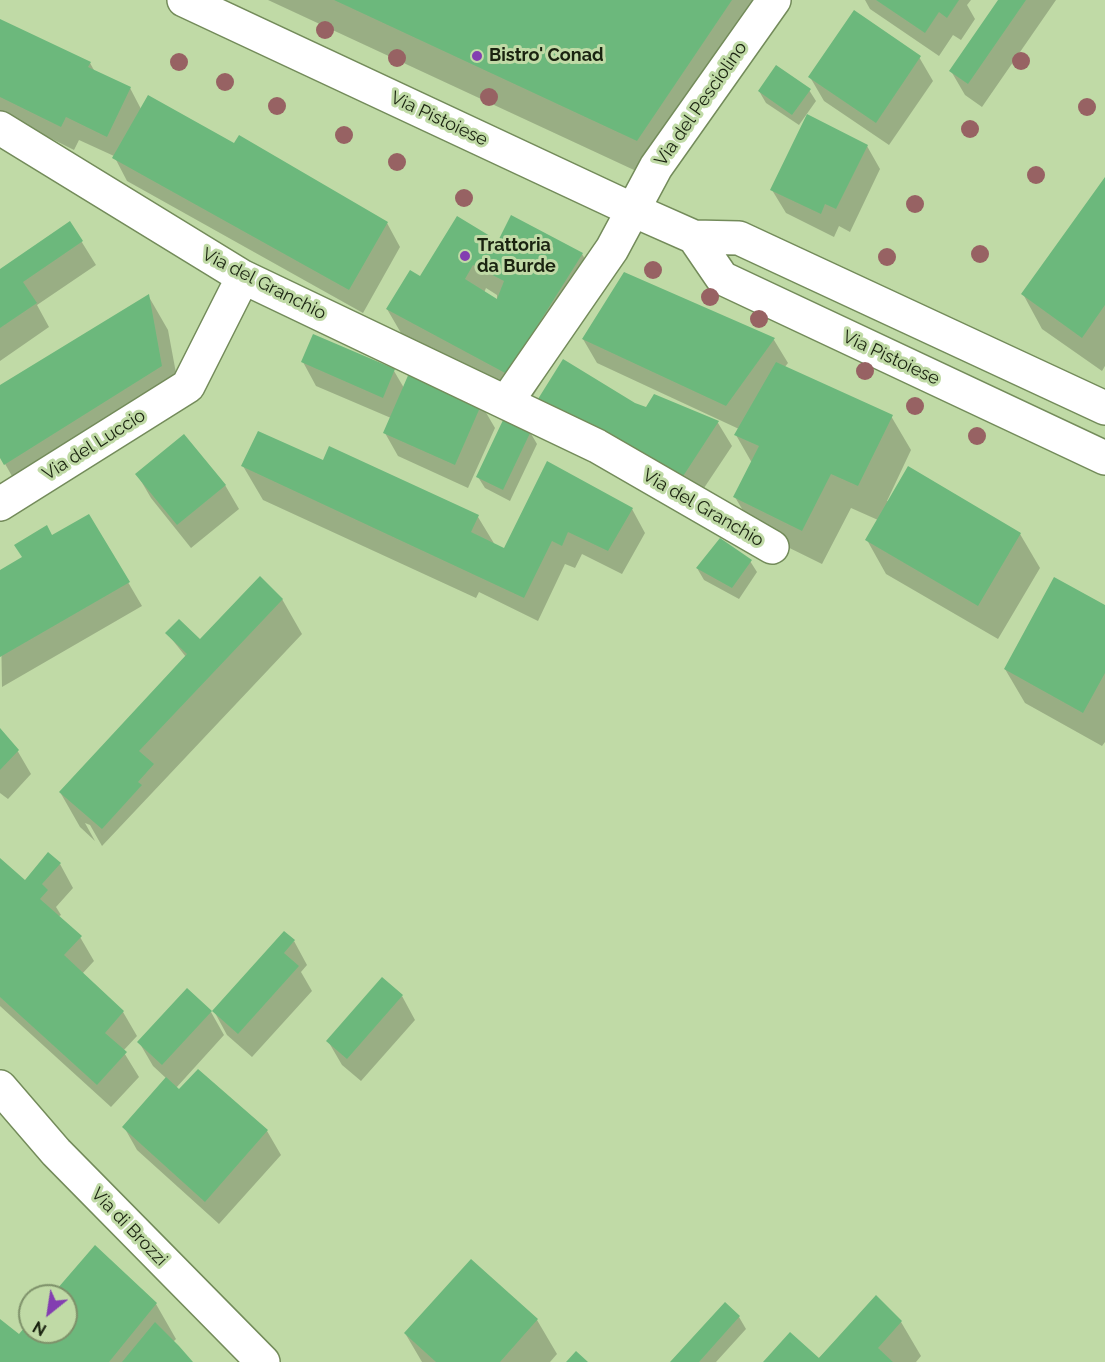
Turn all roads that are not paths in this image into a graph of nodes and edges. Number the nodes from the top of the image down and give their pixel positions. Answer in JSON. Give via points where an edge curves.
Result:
{"nodes":[{"id":1,"x":184,"y":0,"type":"edge"},
{"id":2,"x":774,"y":0,"type":"edge"},
{"id":3,"x":0,"y":128,"type":"edge"},
{"id":4,"x":633,"y":210,"type":"junction"},
{"id":5,"x":694,"y":237,"type":"junction"},
{"id":6,"x":243,"y":278,"type":"junction"},
{"id":7,"x":507,"y":401,"type":"junction"},
{"id":8,"x":1105,"y":408,"type":"edge"},
{"id":9,"x":1105,"y":458,"type":"edge"},
{"id":10,"x":0,"y":504,"type":"edge"},
{"id":11,"x":772,"y":547,"type":"dead end"},
{"id":12,"x":0,"y":1087,"type":"edge"},
{"id":13,"x":263,"y":1362,"type":"edge"}],
"edges":[{"from":1,"to":4,"type":"street","name":"Via Pistoiese"},
{"from":2,"to":4,"type":"street","name":"Via del Pesciolino","via":[[656,167]]},
{"from":3,"to":6,"type":"street","name":"Via del Granchio"},
{"from":4,"to":5,"type":"street","name":"Via Pistoiese"},
{"from":4,"to":7,"type":"street","via":[[612,249]]},
{"from":5,"to":8,"type":"street","name":"Via Pistoiese","via":[[739,238]]},
{"from":5,"to":9,"type":"street","name":"Via Pistoiese","via":[[722,278]]},
{"from":6,"to":7,"type":"street","name":"Via del Granchio"},
{"from":6,"to":10,"type":"street","name":"Via del Luccio","via":[[188,386]]},
{"from":7,"to":11,"type":"street","name":"Via del Granchio","via":[[597,446]]},
{"from":12,"to":13,"type":"street","name":"Via di Brozzi","via":[[56,1152]]}]}
